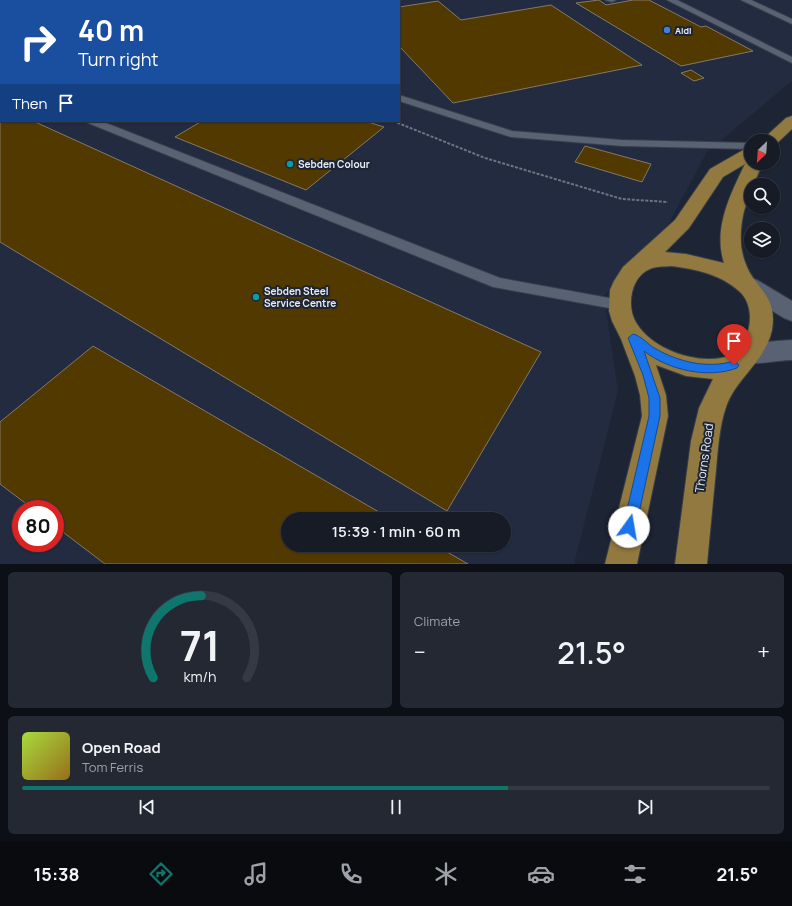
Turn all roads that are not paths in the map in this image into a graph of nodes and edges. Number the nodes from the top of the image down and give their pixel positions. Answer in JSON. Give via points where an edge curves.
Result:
{"nodes":[{"id":1,"x":672,"y":0,"type":"edge"},
{"id":2,"x":745,"y":0,"type":"edge"},
{"id":3,"x":792,"y":22,"type":"edge"},
{"id":4,"x":792,"y":60,"type":"edge"},
{"id":5,"x":400,"y":98,"type":"edge"},
{"id":6,"x":792,"y":121,"type":"edge"},
{"id":7,"x":95,"y":122,"type":"edge"},
{"id":8,"x":777,"y":134,"type":"edge"},
{"id":9,"x":744,"y":146,"type":"edge"},
{"id":10,"x":744,"y":157,"type":"edge"},
{"id":11,"x":751,"y":170,"type":"edge"},
{"id":12,"x":639,"y":265,"type":"junction"},
{"id":13,"x":747,"y":285,"type":"junction"},
{"id":14,"x":620,"y":305,"type":"junction"},
{"id":15,"x":792,"y":312,"type":"edge"},
{"id":16,"x":633,"y":338,"type":"junction"},
{"id":17,"x":792,"y":350,"type":"edge"},
{"id":18,"x":746,"y":358,"type":"junction"},
{"id":19,"x":621,"y":564,"type":"edge"},
{"id":20,"x":691,"y":564,"type":"edge"}],
"edges":[{"from":1,"to":4,"type":"lane"},
{"from":2,"to":3,"type":"lane"},
{"from":5,"to":9,"type":"lane","via":[[511,134],[622,143]]},
{"from":6,"to":8,"type":"highway"},
{"from":7,"to":14,"type":"lane","via":[[498,283]]},
{"from":10,"to":12,"type":"highway","via":[[716,172],[682,224]]},
{"from":11,"to":13,"type":"highway","via":[[733,219],[730,240],[734,262]]},
{"from":12,"to":13,"type":"highway","via":[[653,260],[690,260],[723,271]]},
{"from":12,"to":14,"type":"highway","via":[[628,274],[621,289]]},
{"from":13,"to":15,"type":"street"},
{"from":13,"to":18,"type":"highway","via":[[756,295],[761,308],[762,324],[758,340]]},
{"from":14,"to":16,"type":"highway","via":[[624,321]]},
{"from":16,"to":18,"type":"highway","via":[[651,352],[698,368],[724,368]]},
{"from":16,"to":19,"type":"highway","via":[[648,375],[654,398],[655,416]]},
{"from":17,"to":18,"type":"street","via":[[770,351]]},
{"from":18,"to":20,"type":"highway","name":"Thorns Road","via":[[723,384],[712,408],[705,441]]}]}
